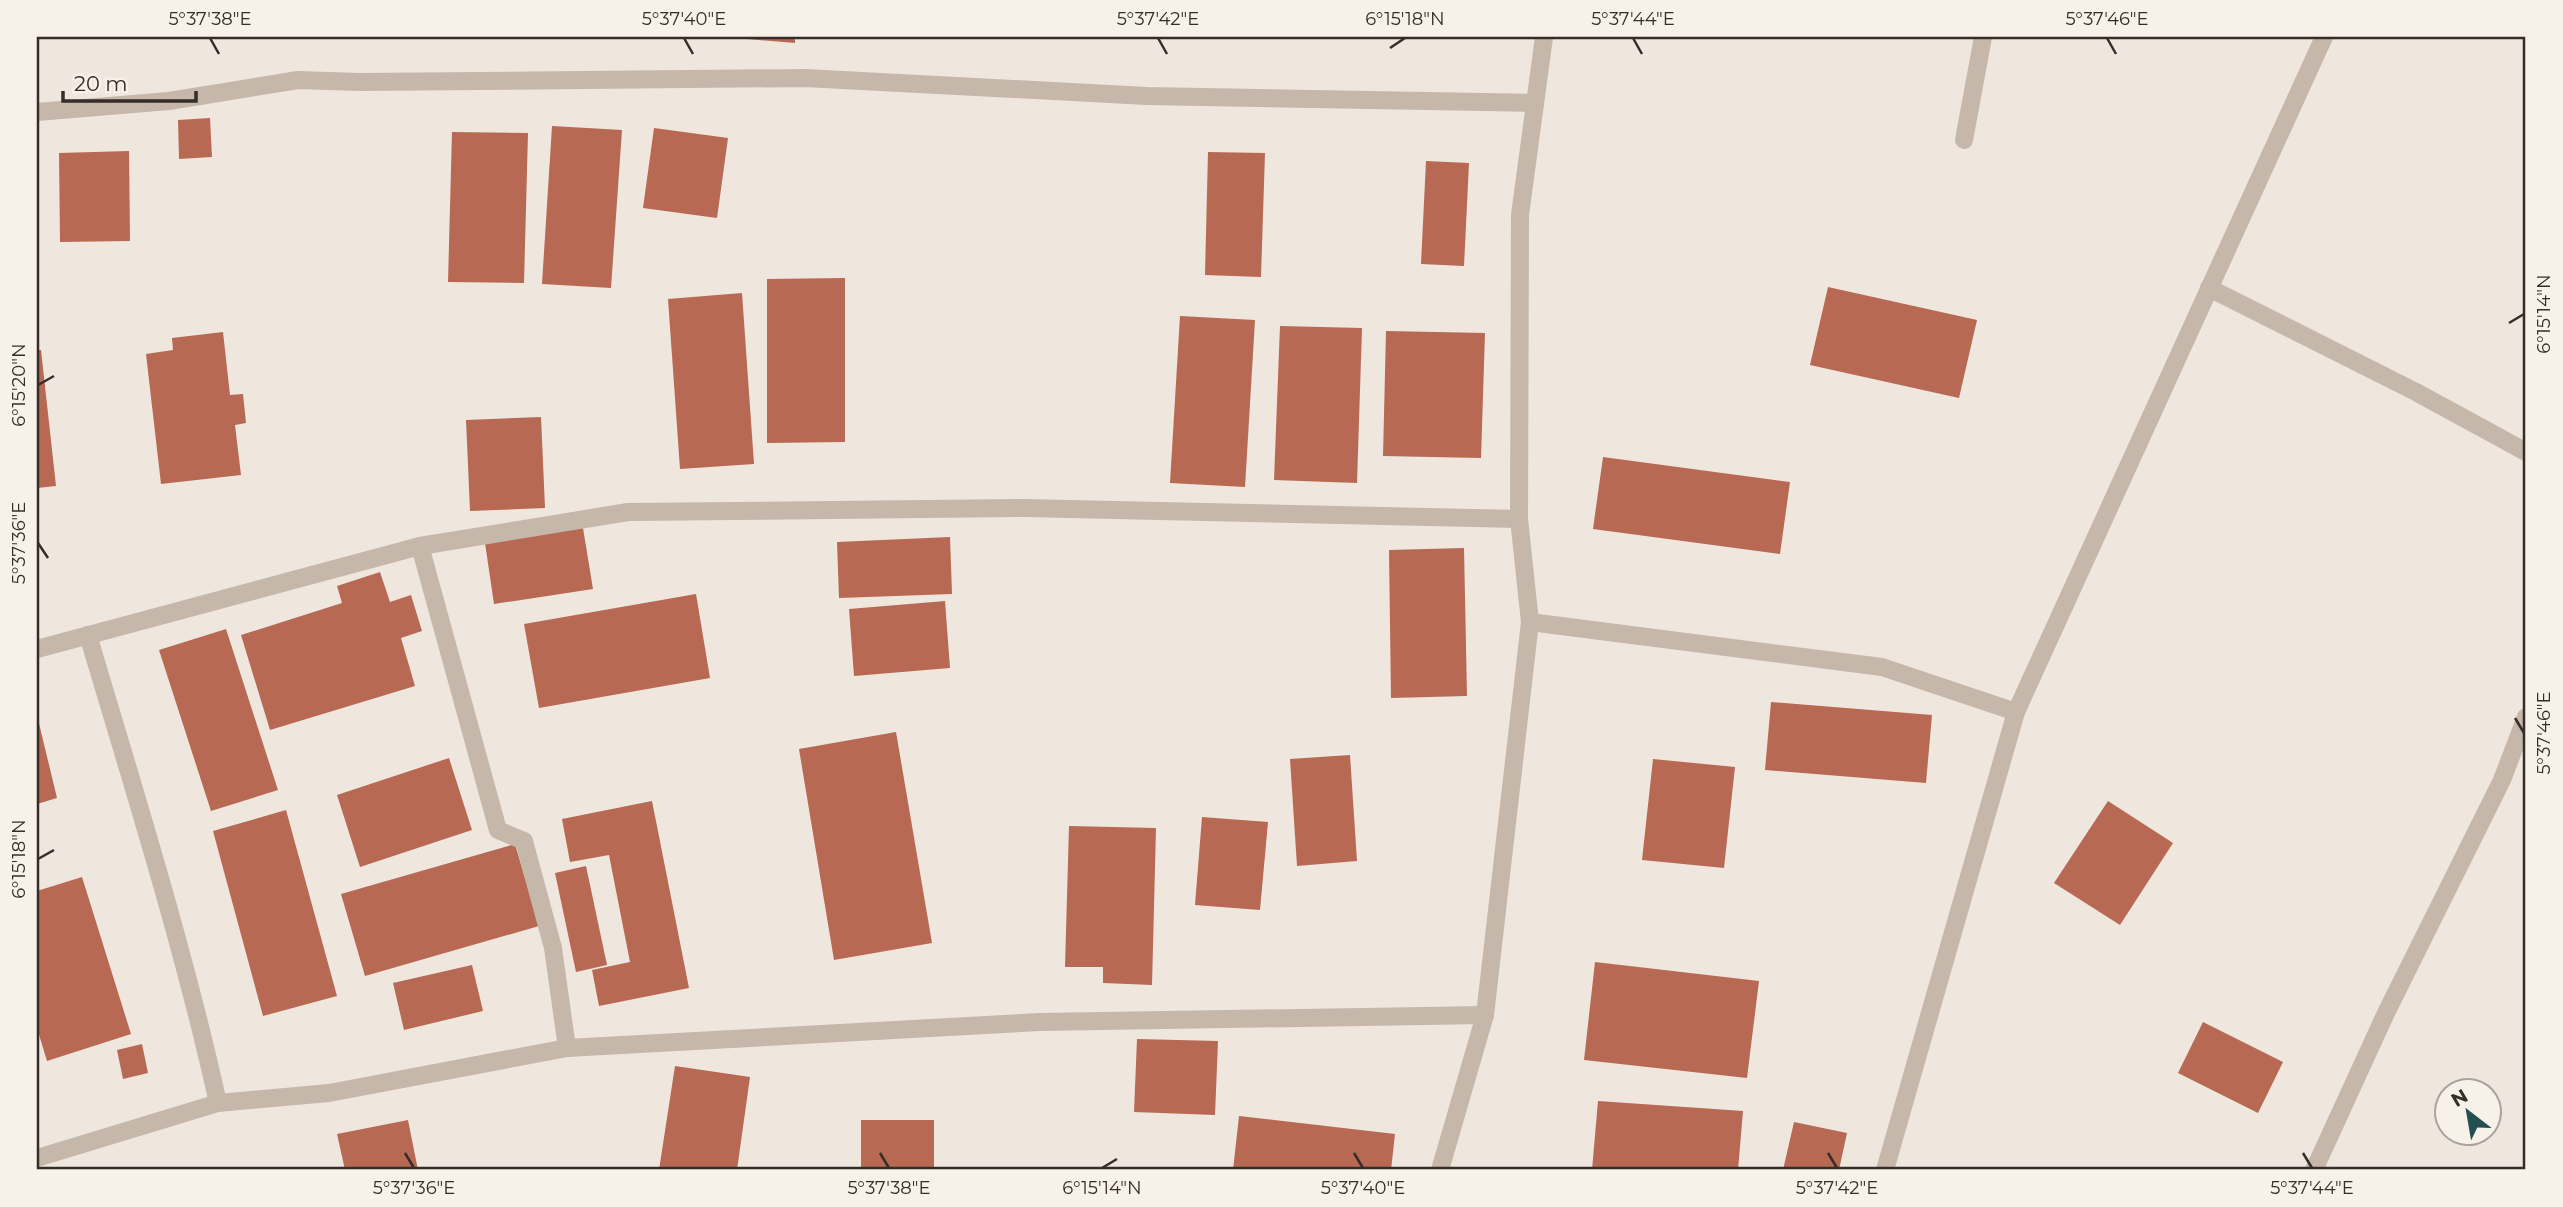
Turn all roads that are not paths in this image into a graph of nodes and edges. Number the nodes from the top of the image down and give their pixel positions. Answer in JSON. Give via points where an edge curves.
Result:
{"nodes":[{"id":1,"x":1544,"y":37,"type":"edge"},
{"id":2,"x":1983,"y":37,"type":"edge"},
{"id":3,"x":2323,"y":37,"type":"edge"},
{"id":4,"x":1535,"y":103,"type":"junction"},
{"id":5,"x":37,"y":112,"type":"edge"},
{"id":6,"x":1964,"y":140,"type":"dead end"},
{"id":7,"x":2209,"y":288,"type":"junction"},
{"id":8,"x":2526,"y":452,"type":"edge"},
{"id":9,"x":1519,"y":519,"type":"junction"},
{"id":10,"x":420,"y":547,"type":"junction"},
{"id":11,"x":1530,"y":622,"type":"junction"},
{"id":12,"x":88,"y":635,"type":"junction"},
{"id":13,"x":37,"y":649,"type":"edge"},
{"id":14,"x":2016,"y":712,"type":"junction"},
{"id":15,"x":2526,"y":717,"type":"edge"},
{"id":16,"x":1485,"y":1015,"type":"junction"},
{"id":17,"x":567,"y":1048,"type":"junction"},
{"id":18,"x":218,"y":1103,"type":"junction"},
{"id":19,"x":37,"y":1158,"type":"edge"},
{"id":20,"x":1440,"y":1170,"type":"edge"},
{"id":21,"x":1885,"y":1170,"type":"edge"},
{"id":22,"x":2314,"y":1170,"type":"edge"}],
"edges":[{"from":1,"to":4,"type":"street"},
{"from":2,"to":6,"type":"street"},
{"from":3,"to":7,"type":"street"},
{"from":4,"to":5,"type":"street","via":[[1147,96],[805,78],[298,79],[169,101]]},
{"from":4,"to":9,"type":"street","via":[[1520,215]]},
{"from":7,"to":8,"type":"street"},
{"from":7,"to":14,"type":"street"},
{"from":9,"to":10,"type":"street","via":[[1025,508],[628,512]]},
{"from":9,"to":11,"type":"street"},
{"from":10,"to":12,"type":"street"},
{"from":10,"to":17,"type":"street","via":[[498,830],[524,841],[553,948]]},
{"from":11,"to":14,"type":"street","via":[[1882,667]]},
{"from":11,"to":16,"type":"street"},
{"from":12,"to":13,"type":"street"},
{"from":12,"to":18,"type":"street","via":[[160,877]]},
{"from":14,"to":21,"type":"street"},
{"from":15,"to":22,"type":"street","via":[[2502,780]]},
{"from":16,"to":17,"type":"street","via":[[1040,1022]]},
{"from":16,"to":20,"type":"street"},
{"from":17,"to":18,"type":"street","via":[[329,1093]]},
{"from":18,"to":19,"type":"street"}]}
